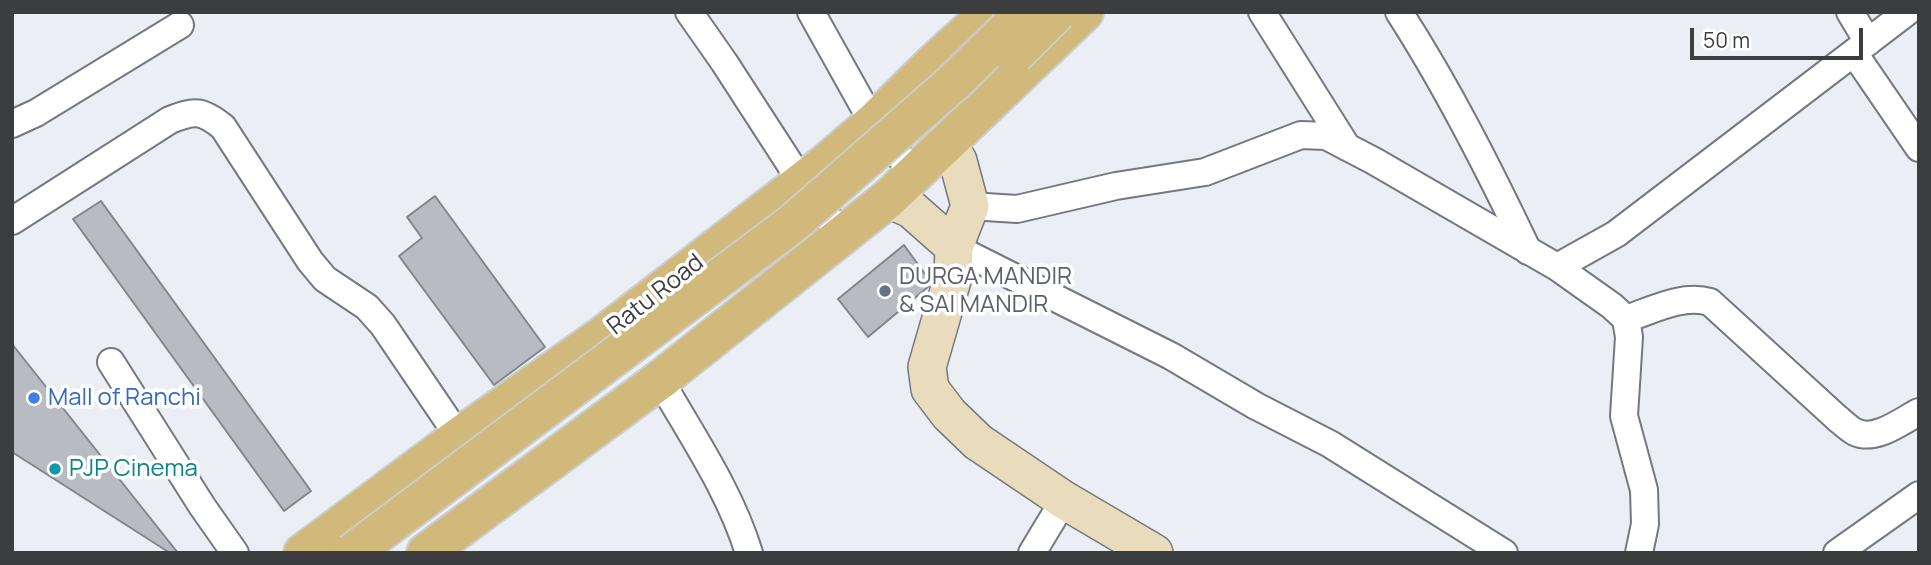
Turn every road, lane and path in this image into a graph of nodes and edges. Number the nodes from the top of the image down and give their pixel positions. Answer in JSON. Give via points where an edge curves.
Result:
{"nodes":[{"id":1,"x":689,"y":12,"type":"edge"},
{"id":2,"x":811,"y":12,"type":"edge"},
{"id":3,"x":990,"y":12,"type":"edge"},
{"id":4,"x":1025,"y":12,"type":"edge"},
{"id":5,"x":1262,"y":12,"type":"edge"},
{"id":6,"x":1399,"y":12,"type":"edge"},
{"id":7,"x":1850,"y":12,"type":"edge"},
{"id":8,"x":1907,"y":12,"type":"edge"},
{"id":9,"x":1071,"y":15,"type":"edge"},
{"id":10,"x":180,"y":25,"type":"dead end"},
{"id":11,"x":1861,"y":48,"type":"junction"},
{"id":12,"x":873,"y":123,"type":"junction"},
{"id":13,"x":12,"y":124,"type":"edge"},
{"id":14,"x":1914,"y":132,"type":"edge"},
{"id":15,"x":946,"y":142,"type":"junction"},
{"id":16,"x":1347,"y":147,"type":"junction"},
{"id":17,"x":799,"y":183,"type":"junction"},
{"id":18,"x":901,"y":187,"type":"junction"},
{"id":19,"x":971,"y":206,"type":"junction"},
{"id":20,"x":12,"y":221,"type":"edge"},
{"id":21,"x":842,"y":234,"type":"junction"},
{"id":22,"x":954,"y":247,"type":"junction"},
{"id":23,"x":1528,"y":251,"type":"junction"},
{"id":24,"x":1557,"y":267,"type":"junction"},
{"id":25,"x":1626,"y":319,"type":"junction"},
{"id":26,"x":111,"y":362,"type":"dead end"},
{"id":27,"x":660,"y":380,"type":"junction"},
{"id":28,"x":1919,"y":412,"type":"edge"},
{"id":29,"x":459,"y":437,"type":"junction"},
{"id":30,"x":1919,"y":495,"type":"edge"},
{"id":31,"x":1064,"y":500,"type":"junction"},
{"id":32,"x":236,"y":553,"type":"edge"},
{"id":33,"x":303,"y":553,"type":"edge"},
{"id":34,"x":352,"y":553,"type":"edge"},
{"id":35,"x":390,"y":553,"type":"edge"},
{"id":36,"x":426,"y":553,"type":"edge"},
{"id":37,"x":749,"y":553,"type":"edge"},
{"id":38,"x":1032,"y":553,"type":"edge"},
{"id":39,"x":1154,"y":553,"type":"edge"},
{"id":40,"x":1504,"y":553,"type":"edge"},
{"id":41,"x":1639,"y":553,"type":"edge"},
{"id":42,"x":1837,"y":553,"type":"edge"}],
"edges":[{"from":1,"to":17,"type":"street"},
{"from":2,"to":12,"type":"street"},
{"from":3,"to":12,"type":"main road","name":"Ratu Road"},
{"from":4,"to":34,"type":"main road","bridge":true,"via":[[954,82],[793,223]]},
{"from":5,"to":16,"type":"street"},
{"from":6,"to":23,"type":"street","via":[[1484,161]]},
{"from":7,"to":11,"type":"street"},
{"from":8,"to":11,"type":"street"},
{"from":9,"to":15,"type":"main road"},
{"from":9,"to":35,"type":"main road","bridge":true,"via":[[807,240]]},
{"from":10,"to":13,"type":"street"},
{"from":11,"to":14,"type":"street"},
{"from":11,"to":24,"type":"street","via":[[1616,234]]},
{"from":12,"to":17,"type":"main road","name":"Ratu Road"},
{"from":12,"to":18,"type":"street"},
{"from":15,"to":18,"type":"main road"},
{"from":15,"to":19,"type":"street","via":[[958,161]]},
{"from":16,"to":19,"type":"street","via":[[1326,136],[1301,135],[1205,172],[1017,209]]},
{"from":16,"to":23,"type":"street"},
{"from":17,"to":21,"type":"street"},
{"from":17,"to":29,"type":"main road","name":"Ratu Road","via":[[601,337]]},
{"from":18,"to":21,"type":"main road"},
{"from":18,"to":22,"type":"street","via":[[911,209]]},
{"from":19,"to":22,"type":"street"},
{"from":20,"to":29,"type":"street","via":[[170,120],[190,111],[208,116],[223,127],[325,279],[367,307],[383,325]]},
{"from":21,"to":27,"type":"main road"},
{"from":22,"to":31,"type":"street","via":[[953,277],[927,367],[930,389],[978,442]]},
{"from":22,"to":40,"type":"street","via":[[1171,356],[1330,444]]},
{"from":23,"to":24,"type":"street"},
{"from":24,"to":25,"type":"street"},
{"from":25,"to":28,"type":"street","via":[[1677,301],[1696,298],[1710,302],[1855,432],[1878,433]]},
{"from":25,"to":41,"type":"street","via":[[1624,416],[1644,490],[1645,524]]},
{"from":26,"to":32,"type":"street"},
{"from":27,"to":36,"type":"main road"},
{"from":27,"to":37,"type":"street","via":[[724,493]]},
{"from":29,"to":33,"type":"main road","name":"Ratu Road"},
{"from":30,"to":42,"type":"street"},
{"from":31,"to":38,"type":"street"},
{"from":31,"to":39,"type":"street"}]}
